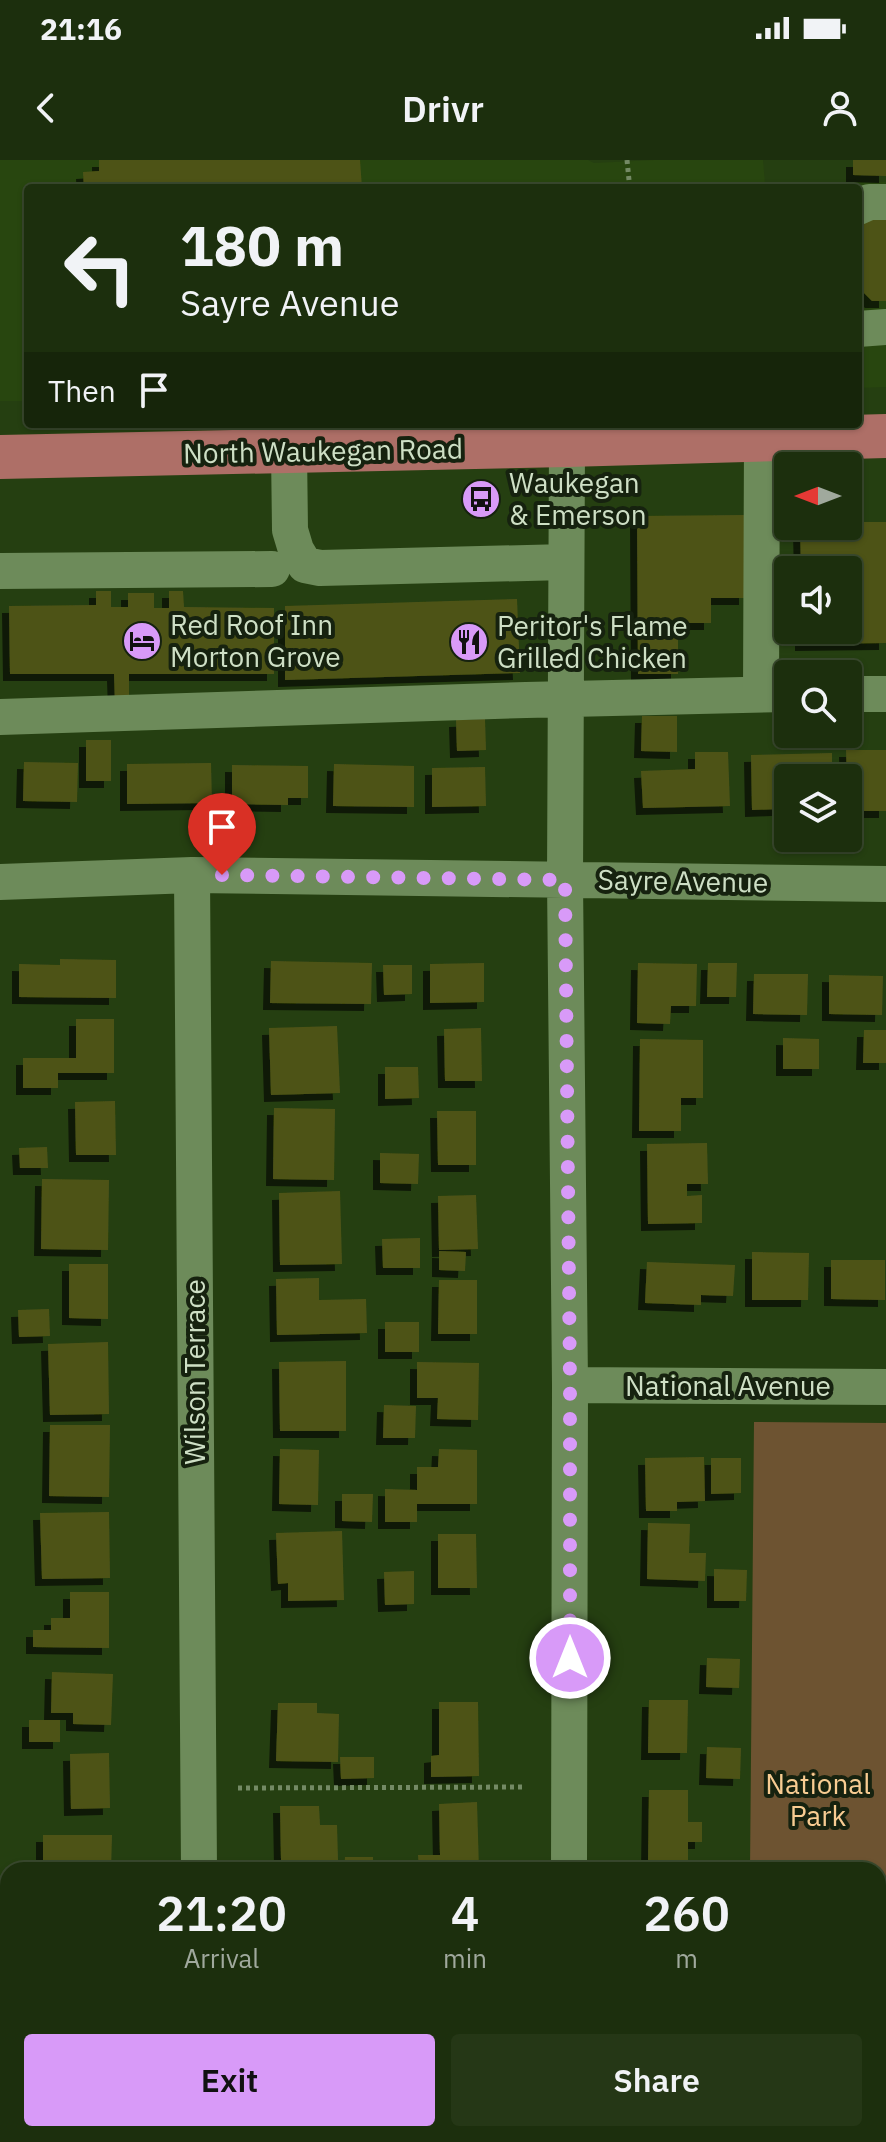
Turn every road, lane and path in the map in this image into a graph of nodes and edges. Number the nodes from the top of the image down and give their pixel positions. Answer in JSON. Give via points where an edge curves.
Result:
{"nodes":[{"id":1,"x":627,"y":160,"type":"edge"},
{"id":2,"x":629,"y":180,"type":"dead end"},
{"id":3,"x":886,"y":202,"type":"edge"},
{"id":4,"x":862,"y":205,"type":"edge"},
{"id":5,"x":886,"y":327,"type":"edge"},
{"id":6,"x":862,"y":329,"type":"edge"},
{"id":7,"x":775,"y":434,"type":"edge"},
{"id":8,"x":886,"y":436,"type":"edge"},
{"id":9,"x":567,"y":445,"type":"junction"},
{"id":10,"x":289,"y":451,"type":"junction"},
{"id":11,"x":0,"y":457,"type":"edge"},
{"id":12,"x":566,"y":562,"type":"junction"},
{"id":13,"x":272,"y":569,"type":"dead end"},
{"id":14,"x":0,"y":571,"type":"edge"},
{"id":15,"x":775,"y":660,"type":"edge"},
{"id":16,"x":774,"y":694,"type":"edge"},
{"id":17,"x":862,"y":694,"type":"edge"},
{"id":18,"x":886,"y":694,"type":"edge"},
{"id":19,"x":566,"y":698,"type":"junction"},
{"id":20,"x":0,"y":717,"type":"edge"},
{"id":21,"x":192,"y":875,"type":"junction"},
{"id":22,"x":565,"y":880,"type":"junction"},
{"id":23,"x":0,"y":882,"type":"edge"},
{"id":24,"x":886,"y":884,"type":"edge"},
{"id":25,"x":570,"y":1385,"type":"junction"},
{"id":26,"x":886,"y":1387,"type":"edge"},
{"id":27,"x":525,"y":1787,"type":"dead end"},
{"id":28,"x":238,"y":1788,"type":"dead end"},
{"id":29,"x":199,"y":1862,"type":"edge"},
{"id":30,"x":569,"y":1862,"type":"edge"}],
"edges":[{"from":1,"to":2,"type":"path"},
{"from":3,"to":4,"type":"street"},
{"from":5,"to":6,"type":"street"},
{"from":7,"to":8,"type":"main road","name":"North Waukegan Road"},
{"from":7,"to":9,"type":"main road","name":"North Waukegan Road"},
{"from":7,"to":15,"type":"street"},
{"from":9,"to":10,"type":"main road","name":"North Waukegan Road"},
{"from":9,"to":12,"type":"street"},
{"from":10,"to":11,"type":"main road","name":"North Waukegan Road"},
{"from":10,"to":12,"type":"street","via":[[290,530],[305,565]]},
{"from":12,"to":19,"type":"street"},
{"from":13,"to":14,"type":"street"},
{"from":16,"to":19,"type":"street"},
{"from":17,"to":18,"type":"street"},
{"from":19,"to":20,"type":"street"},
{"from":19,"to":22,"type":"street"},
{"from":21,"to":22,"type":"street","name":"Sayre Avenue"},
{"from":21,"to":23,"type":"street","name":"Sayre Avenue"},
{"from":21,"to":29,"type":"street","name":"Wilson Terrace"},
{"from":22,"to":24,"type":"street","name":"Sayre Avenue"},
{"from":22,"to":25,"type":"street"},
{"from":25,"to":26,"type":"street","name":"National Avenue"},
{"from":25,"to":30,"type":"street"},
{"from":27,"to":28,"type":"path"}]}
